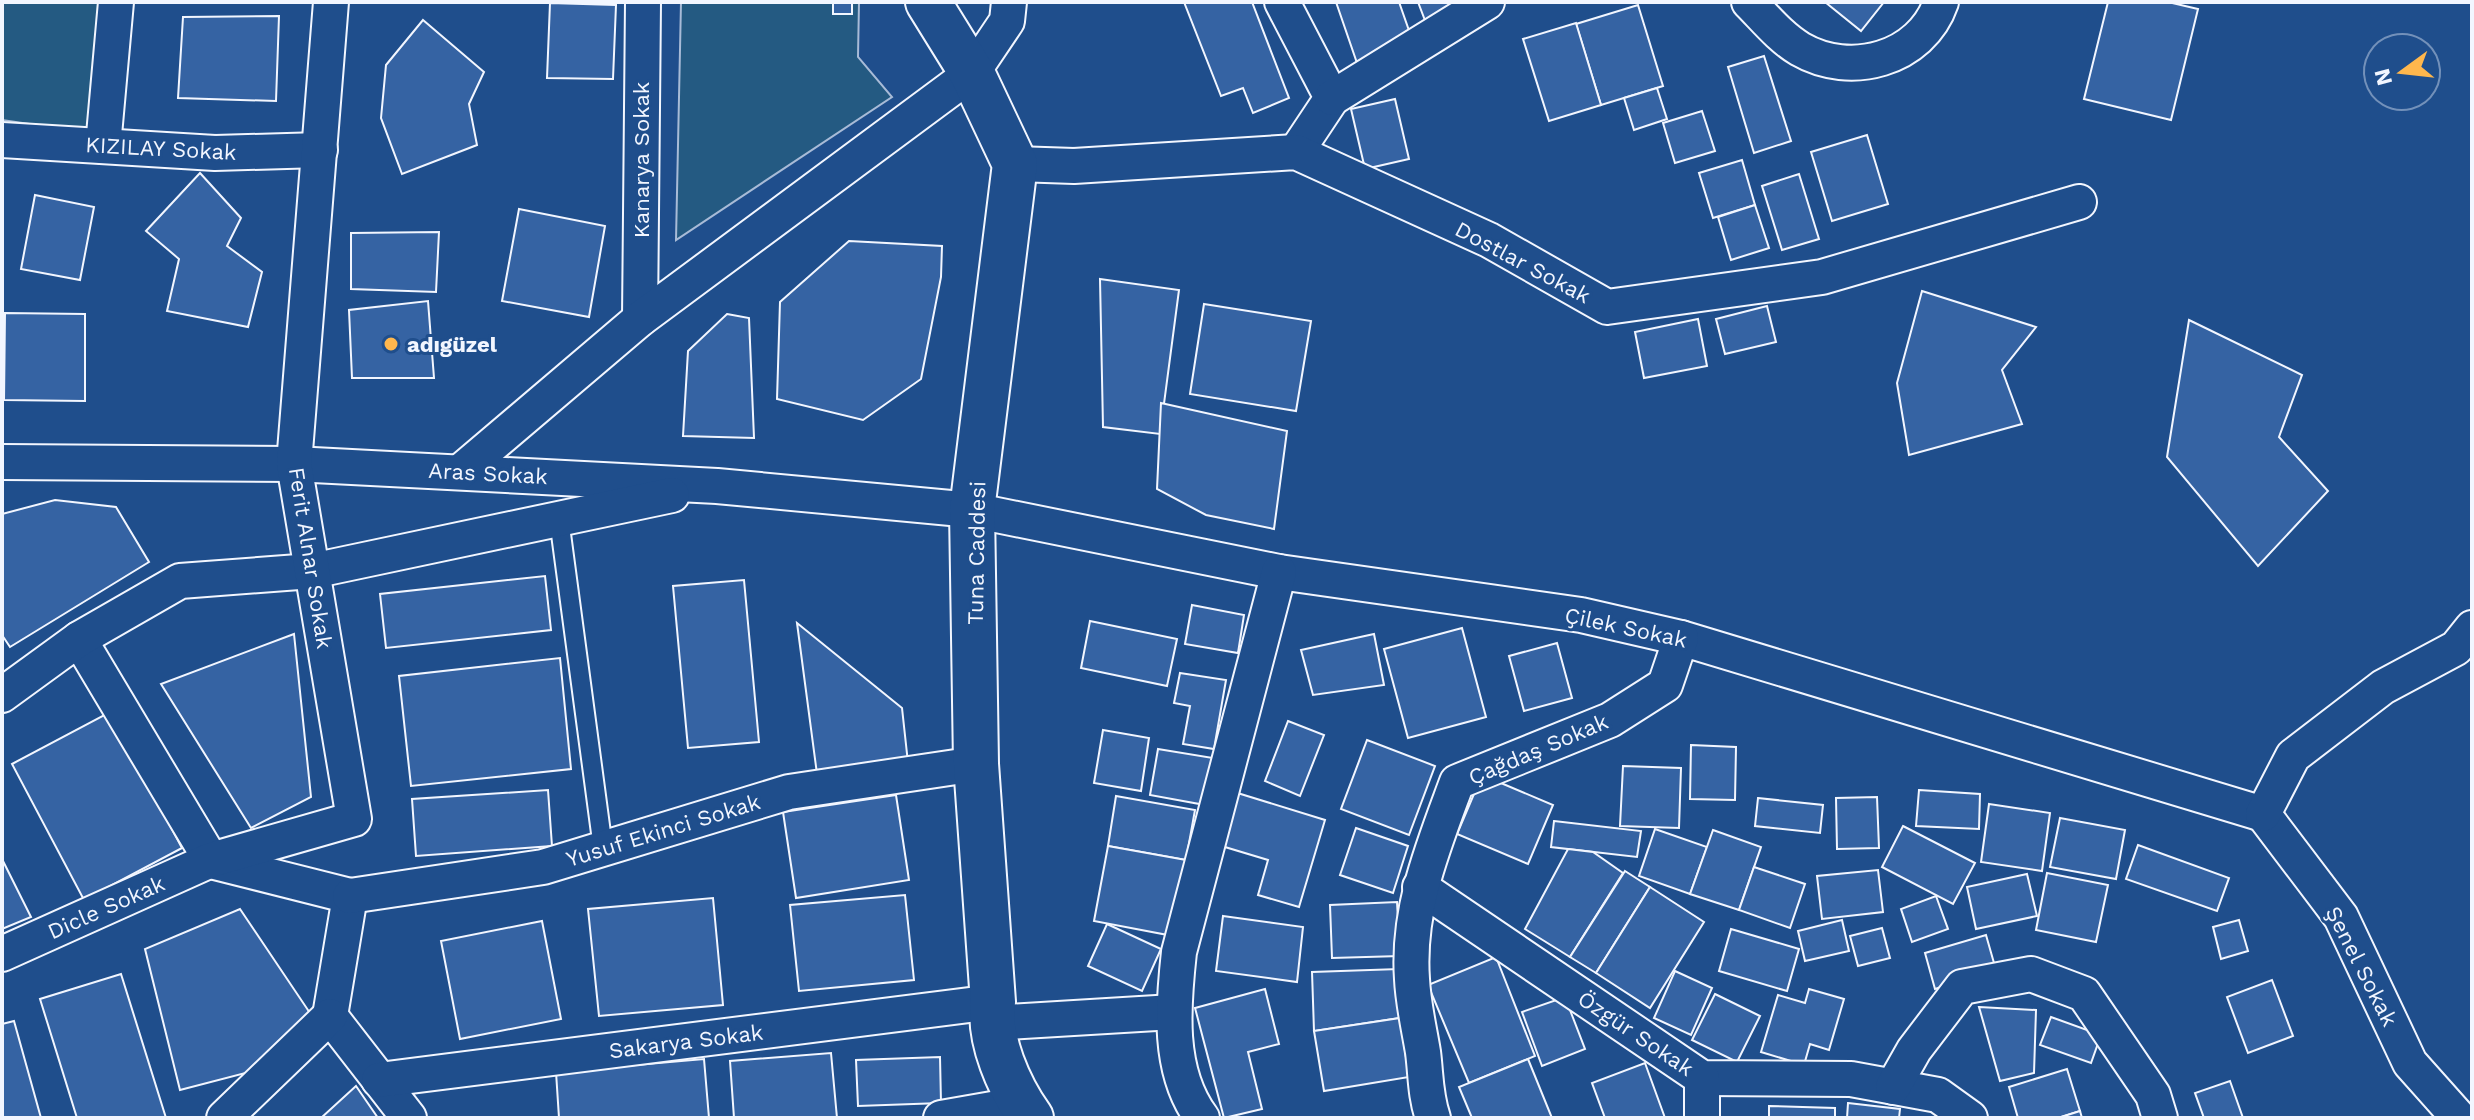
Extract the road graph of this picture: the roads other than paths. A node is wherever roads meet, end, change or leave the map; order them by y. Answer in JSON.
{"nodes":[{"id":1,"x":116,"y":2,"type":"edge"},
{"id":2,"x":331,"y":2,"type":"edge"},
{"id":3,"x":643,"y":2,"type":"edge"},
{"id":4,"x":928,"y":2,"type":"edge"},
{"id":5,"x":1009,"y":2,"type":"edge"},
{"id":6,"x":1282,"y":2,"type":"edge"},
{"id":7,"x":1487,"y":2,"type":"edge"},
{"id":8,"x":1749,"y":2,"type":"edge"},
{"id":9,"x":1941,"y":2,"type":"edge"},
{"id":10,"x":972,"y":73,"type":"junction"},
{"id":11,"x":1332,"y":98,"type":"junction"},
{"id":12,"x":2,"y":140,"type":"edge"},
{"id":13,"x":103,"y":146,"type":"junction"},
{"id":14,"x":320,"y":150,"type":"junction"},
{"id":15,"x":1296,"y":152,"type":"junction"},
{"id":16,"x":1015,"y":164,"type":"junction"},
{"id":17,"x":2079,"y":202,"type":"dead end"},
{"id":18,"x":640,"y":319,"type":"junction"},
{"id":19,"x":2,"y":462,"type":"edge"},
{"id":20,"x":294,"y":464,"type":"junction"},
{"id":21,"x":460,"y":472,"type":"junction"},
{"id":22,"x":717,"y":486,"type":"junction"},
{"id":23,"x":972,"y":510,"type":"junction"},
{"id":24,"x":559,"y":519,"type":"junction"},
{"id":25,"x":312,"y":571,"type":"junction"},
{"id":26,"x":1279,"y":572,"type":"junction"},
{"id":27,"x":2472,"y":628,"type":"edge"},
{"id":28,"x":1681,"y":638,"type":"junction"},
{"id":29,"x":79,"y":639,"type":"junction"},
{"id":30,"x":2,"y":695,"type":"edge"},
{"id":31,"x":976,"y":764,"type":"junction"},
{"id":32,"x":2263,"y":814,"type":"junction"},
{"id":33,"x":603,"y":848,"type":"junction"},
{"id":34,"x":211,"y":860,"type":"junction"},
{"id":35,"x":1420,"y":887,"type":"junction"},
{"id":36,"x":350,"y":896,"type":"junction"},
{"id":37,"x":2,"y":954,"type":"edge"},
{"id":38,"x":1173,"y":1012,"type":"junction"},
{"id":39,"x":992,"y":1013,"type":"junction"},
{"id":40,"x":330,"y":1016,"type":"junction"},
{"id":41,"x":1702,"y":1078,"type":"junction"},
{"id":42,"x":379,"y":1080,"type":"junction"},
{"id":43,"x":1893,"y":1087,"type":"junction"},
{"id":44,"x":1026,"y":1111,"type":"edge"},
{"id":45,"x":224,"y":1118,"type":"edge"},
{"id":46,"x":409,"y":1118,"type":"edge"},
{"id":47,"x":941,"y":1118,"type":"edge"},
{"id":48,"x":1202,"y":1118,"type":"edge"},
{"id":49,"x":1433,"y":1118,"type":"edge"},
{"id":50,"x":1702,"y":1118,"type":"edge"},
{"id":51,"x":1970,"y":1118,"type":"edge"},
{"id":52,"x":2160,"y":1118,"type":"edge"},
{"id":53,"x":2459,"y":1118,"type":"edge"}],
"edges":[{"from":1,"to":13,"type":"street"},
{"from":2,"to":14,"type":"street","name":"Ferit Alnar Sokak"},
{"from":3,"to":18,"type":"street","name":"Kanarya Sokak"},
{"from":4,"to":10,"type":"street"},
{"from":5,"to":10,"type":"street"},
{"from":6,"to":11,"type":"street"},
{"from":7,"to":11,"type":"street"},
{"from":8,"to":9,"type":"street"},
{"from":10,"to":16,"type":"street"},
{"from":10,"to":18,"type":"street"},
{"from":11,"to":15,"type":"street"},
{"from":12,"to":13,"type":"street","name":"KIZILAY Sokak"},
{"from":13,"to":14,"type":"street","name":"KIZILAY Sokak"},
{"from":14,"to":20,"type":"street","name":"Ferit Alnar Sokak"},
{"from":15,"to":16,"type":"street","name":"Dostlar Sokak"},
{"from":15,"to":17,"type":"street","name":"Dostlar Sokak"},
{"from":16,"to":23,"type":"street","name":"Tuna Caddesi"},
{"from":18,"to":21,"type":"street"},
{"from":19,"to":20,"type":"street","name":"Aras Sokak"},
{"from":20,"to":21,"type":"street","name":"Aras Sokak"},
{"from":20,"to":25,"type":"street","name":"Ferit Alnar Sokak"},
{"from":21,"to":22,"type":"street","name":"Aras Sokak"},
{"from":22,"to":23,"type":"street","name":"Aras Sokak"},
{"from":22,"to":24,"type":"street"},
{"from":23,"to":26,"type":"street","name":"Çilek Sokak"},
{"from":23,"to":31,"type":"street","name":"Tuna Caddesi"},
{"from":24,"to":25,"type":"street"},
{"from":24,"to":33,"type":"lane"},
{"from":25,"to":29,"type":"street"},
{"from":25,"to":34,"type":"street","name":"Ferit Alnar Sokak"},
{"from":26,"to":28,"type":"street","name":"Çilek Sokak"},
{"from":26,"to":38,"type":"street"},
{"from":27,"to":32,"type":"street"},
{"from":28,"to":32,"type":"street","name":"Çilek Sokak"},
{"from":28,"to":35,"type":"street","name":"Çağdaş Sokak"},
{"from":29,"to":30,"type":"street"},
{"from":29,"to":34,"type":"street"},
{"from":31,"to":33,"type":"street","name":"Yusuf Ekinci Sokak"},
{"from":31,"to":39,"type":"street","name":"Tuna Caddesi"},
{"from":32,"to":53,"type":"street","name":"Şenel Sokak"},
{"from":33,"to":36,"type":"street","name":"Yusuf Ekinci Sokak"},
{"from":34,"to":36,"type":"street"},
{"from":34,"to":37,"type":"street","name":"Dicle Sokak"},
{"from":35,"to":41,"type":"street","name":"Özgür Sokak"},
{"from":35,"to":49,"type":"street","name":"Çağdaş Sokak"},
{"from":36,"to":40,"type":"street"},
{"from":38,"to":39,"type":"street","name":"Sakarya Sokak"},
{"from":38,"to":48,"type":"street"},
{"from":39,"to":42,"type":"street","name":"Sakarya Sokak"},
{"from":39,"to":44,"type":"street","name":"Tuna Caddesi"},
{"from":40,"to":42,"type":"street"},
{"from":40,"to":45,"type":"street"},
{"from":41,"to":43,"type":"street","name":"Özgür Sokak"},
{"from":41,"to":50,"type":"street"},
{"from":42,"to":46,"type":"street"},
{"from":43,"to":51,"type":"street","name":"Özgür Sokak"},
{"from":43,"to":52,"type":"street"},
{"from":44,"to":47,"type":"street"}]}
